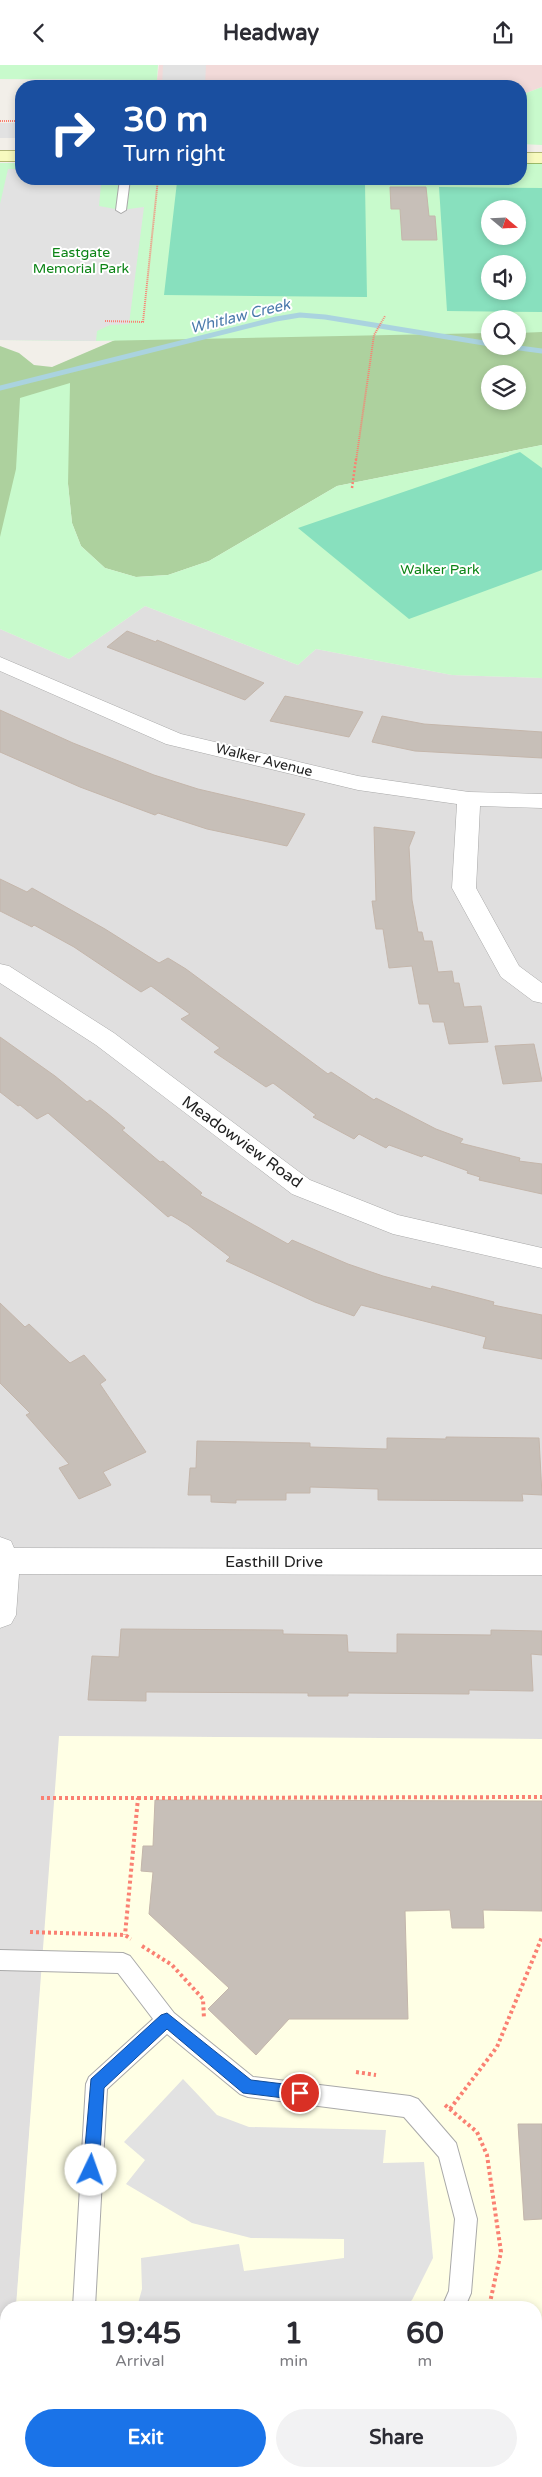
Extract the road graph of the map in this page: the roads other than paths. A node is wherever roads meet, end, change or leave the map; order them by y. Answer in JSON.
{"nodes":[{"id":1,"x":0,"y":156,"type":"edge"},
{"id":2,"x":15,"y":157,"type":"edge"},
{"id":3,"x":527,"y":158,"type":"edge"},
{"id":4,"x":542,"y":158,"type":"edge"},
{"id":5,"x":124,"y":185,"type":"edge"},
{"id":6,"x":122,"y":210,"type":"dead end"},
{"id":7,"x":0,"y":663,"type":"edge"},
{"id":8,"x":469,"y":799,"type":"junction"},
{"id":9,"x":542,"y":801,"type":"edge"},
{"id":10,"x":0,"y":972,"type":"edge"},
{"id":11,"x":542,"y":995,"type":"edge"},
{"id":12,"x":542,"y":1258,"type":"edge"},
{"id":13,"x":3,"y":1555,"type":"edge"},
{"id":14,"x":542,"y":1562,"type":"edge"},
{"id":15,"x":0,"y":1615,"type":"edge"},
{"id":16,"x":0,"y":1960,"type":"edge"},
{"id":17,"x":167,"y":2020,"type":"junction"},
{"id":18,"x":84,"y":2301,"type":"edge"},
{"id":19,"x":456,"y":2301,"type":"edge"}],
"edges":[{"from":1,"to":2,"type":"main road"},
{"from":3,"to":4,"type":"main road"},
{"from":5,"to":6,"type":"lane"},
{"from":7,"to":8,"type":"street","name":"Walker Avenue"},
{"from":8,"to":9,"type":"street","name":"Walker Avenue"},
{"from":8,"to":11,"type":"street"},
{"from":10,"to":12,"type":"street","name":"Meadowview Road"},
{"from":13,"to":14,"type":"street","name":"Easthill Drive"},
{"from":13,"to":15,"type":"street"},
{"from":16,"to":17,"type":"lane"},
{"from":17,"to":18,"type":"lane"},
{"from":17,"to":19,"type":"lane"}]}
